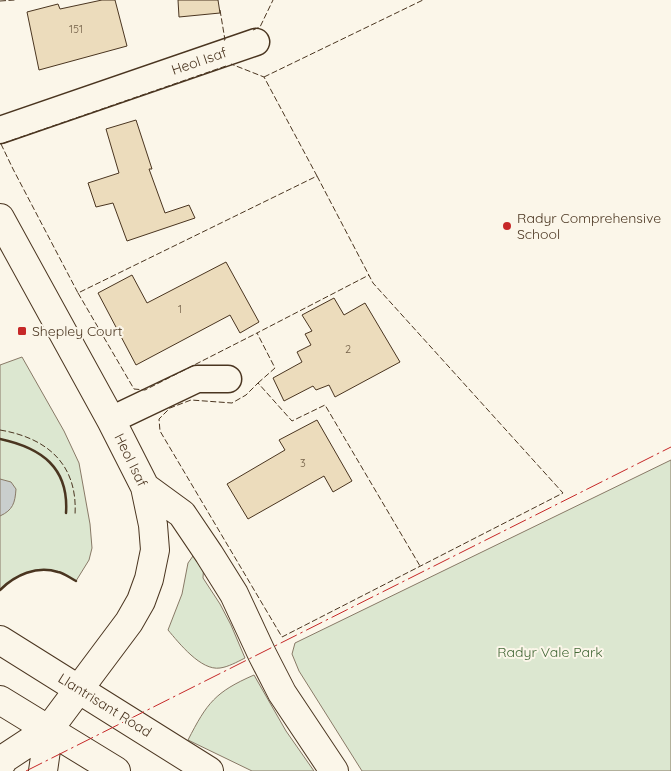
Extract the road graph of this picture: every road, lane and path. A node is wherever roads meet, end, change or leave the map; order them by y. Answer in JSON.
{"nodes":[{"id":1,"x":256,"y":42,"type":"dead end"},
{"id":2,"x":0,"y":130,"type":"edge"},
{"id":3,"x":0,"y":218,"type":"edge"},
{"id":4,"x":228,"y":380,"type":"dead end"},
{"id":5,"x":111,"y":420,"type":"junction"},
{"id":6,"x":145,"y":486,"type":"junction"},
{"id":7,"x":0,"y":640,"type":"edge"},
{"id":8,"x":80,"y":690,"type":"junction"},
{"id":9,"x":0,"y":700,"type":"edge"},
{"id":10,"x":49,"y":729,"type":"junction"},
{"id":11,"x":0,"y":765,"type":"edge"},
{"id":12,"x":43,"y":771,"type":"edge"},
{"id":13,"x":116,"y":771,"type":"edge"},
{"id":14,"x":210,"y":771,"type":"edge"},
{"id":15,"x":334,"y":771,"type":"edge"}],
"edges":[{"from":1,"to":2,"type":"street","name":"Heol Isaf"},
{"from":3,"to":5,"type":"main road","name":"Heol Isaf"},
{"from":4,"to":5,"type":"street"},
{"from":5,"to":6,"type":"main road","name":"Heol Isaf"},
{"from":6,"to":8,"type":"main road","name":"Heol Isaf"},
{"from":6,"to":15,"type":"main road"},
{"from":7,"to":8,"type":"main road","name":"Llantrisant Road"},
{"from":8,"to":10,"type":"main road","name":"Heol Isaf"},
{"from":8,"to":14,"type":"main road","name":"Llantrisant Road"},
{"from":9,"to":10,"type":"main road"},
{"from":10,"to":11,"type":"main road"},
{"from":10,"to":12,"type":"main road"},
{"from":10,"to":13,"type":"main road"}]}
